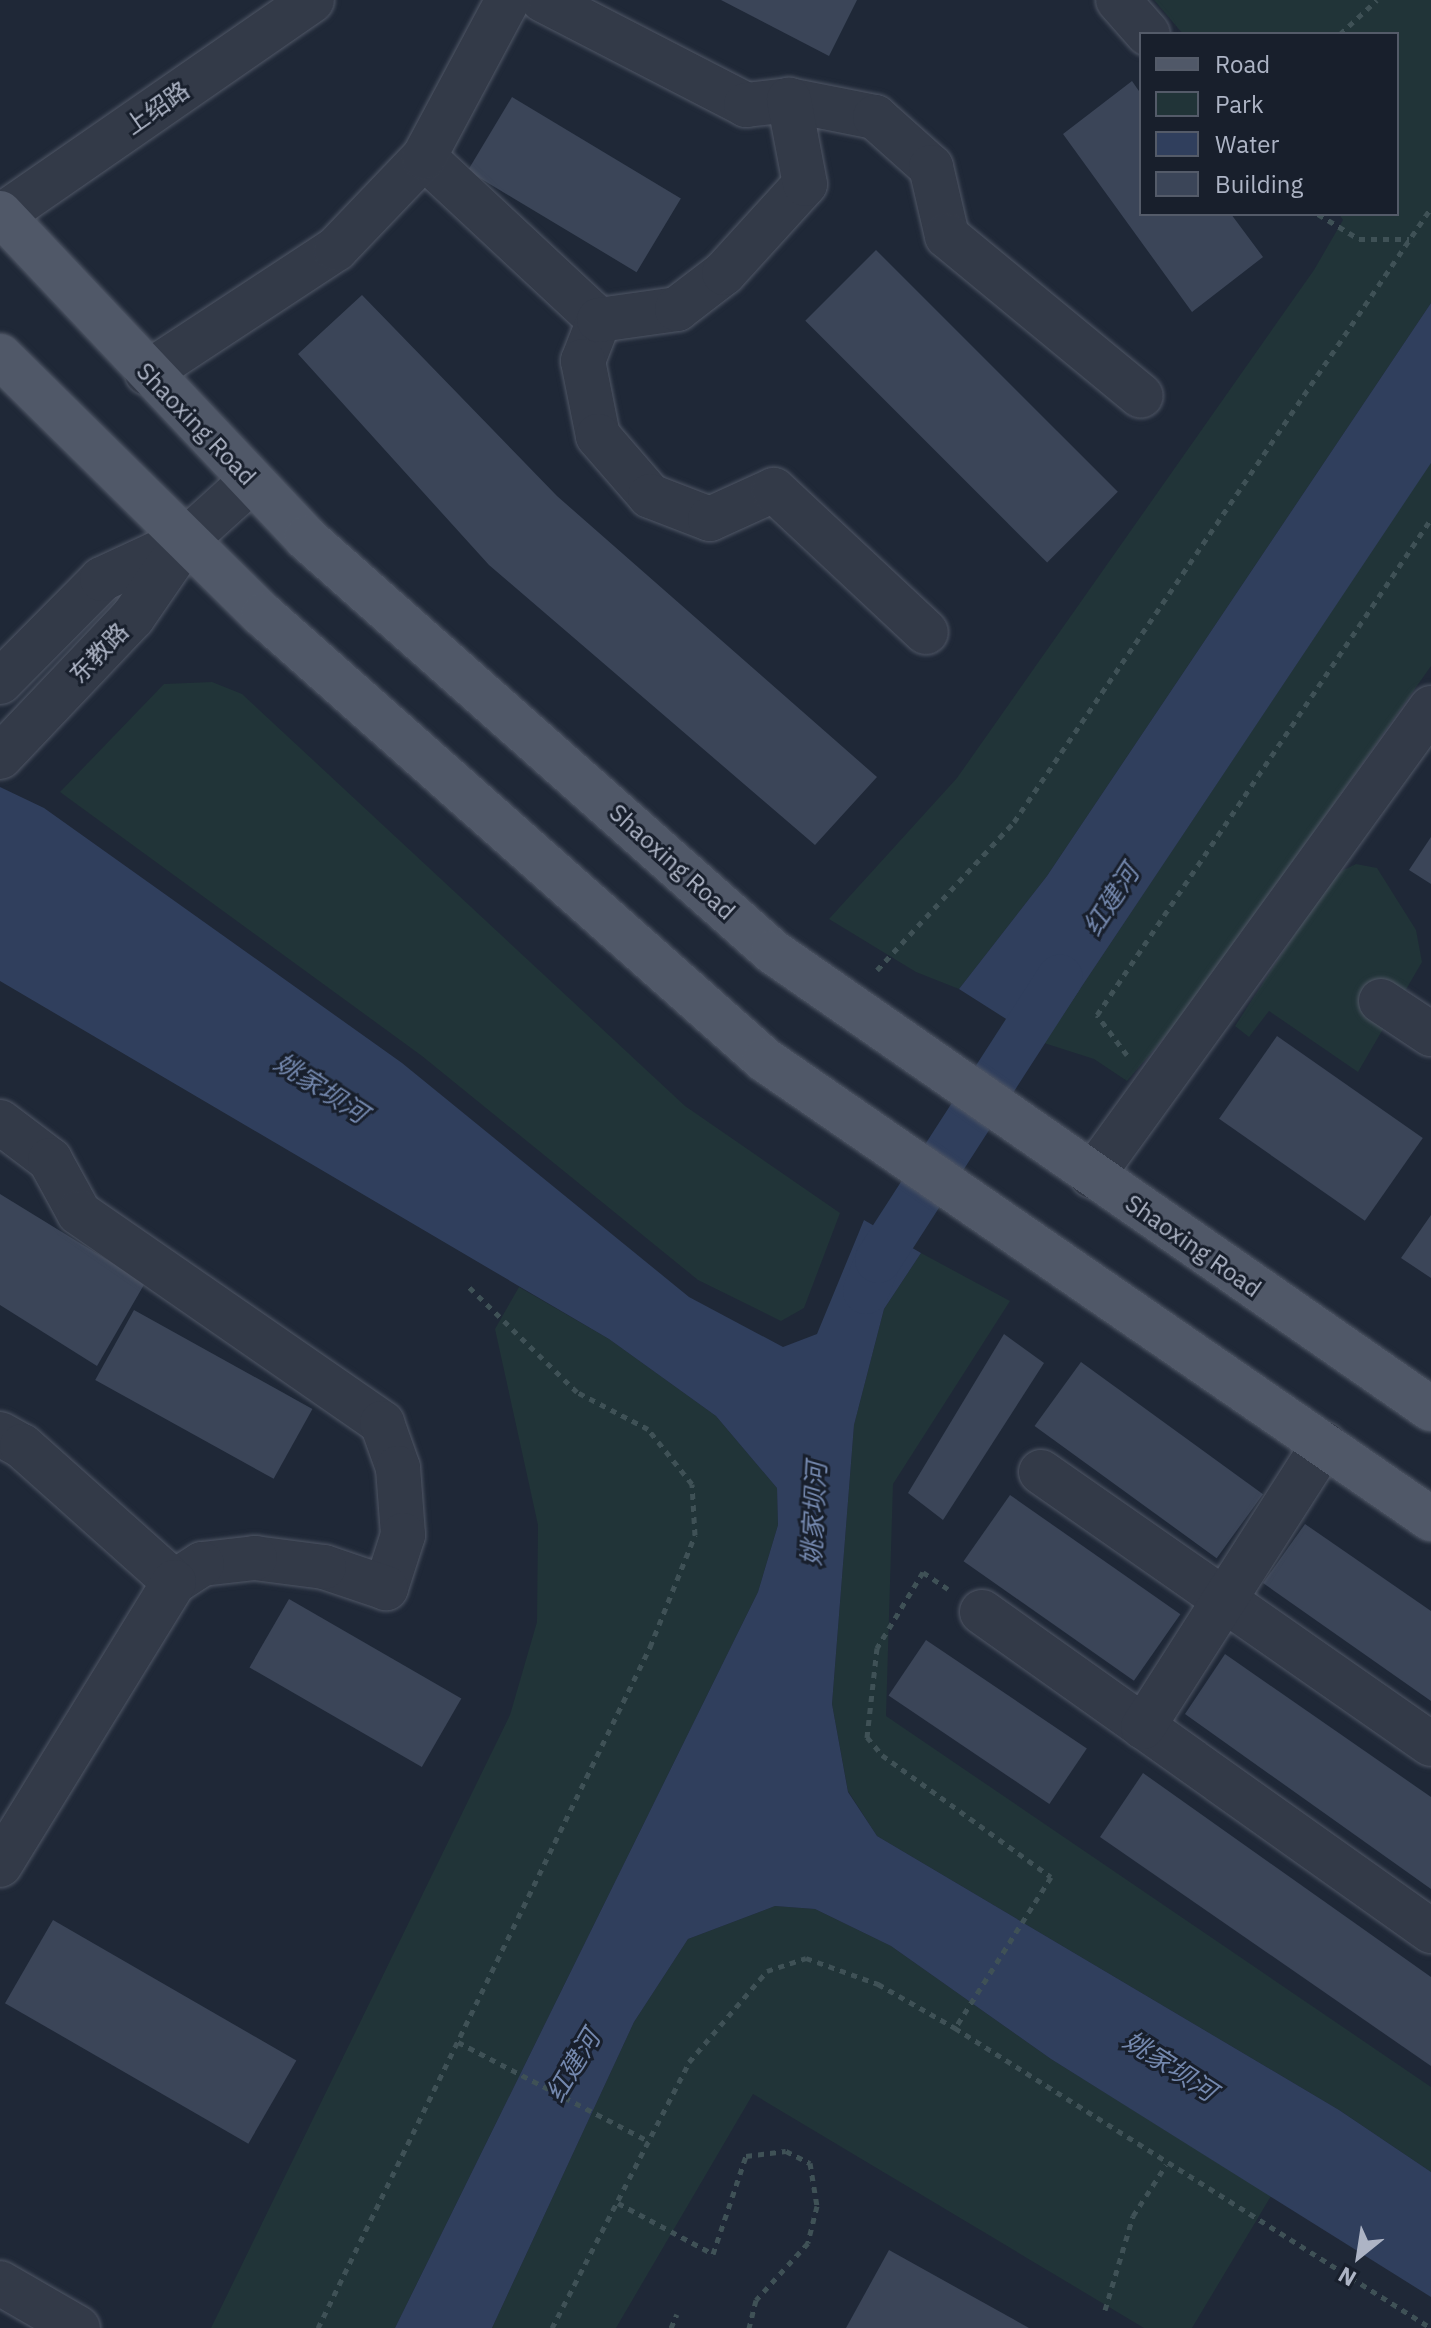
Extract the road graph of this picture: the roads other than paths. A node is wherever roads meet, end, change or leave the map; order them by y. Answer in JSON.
{"nodes":[{"id":1,"x":312,"y":0,"type":"edge"},
{"id":2,"x":508,"y":0,"type":"edge"},
{"id":3,"x":543,"y":0,"type":"edge"},
{"id":4,"x":1118,"y":0,"type":"edge"},
{"id":5,"x":1146,"y":32,"type":"edge"},
{"id":6,"x":789,"y":100,"type":"junction"},
{"id":7,"x":424,"y":157,"type":"junction"},
{"id":8,"x":1,"y":214,"type":"edge"},
{"id":9,"x":599,"y":320,"type":"junction"},
{"id":10,"x":0,"y":356,"type":"edge"},
{"id":11,"x":147,"y":373,"type":"junction"},
{"id":12,"x":1141,"y":396,"type":"dead end"},
{"id":13,"x":251,"y":481,"type":"junction"},
{"id":14,"x":186,"y":540,"type":"junction"},
{"id":15,"x":926,"y":632,"type":"dead end"},
{"id":16,"x":0,"y":682,"type":"edge"},
{"id":17,"x":1431,"y":708,"type":"edge"},
{"id":18,"x":0,"y":757,"type":"edge"},
{"id":19,"x":1381,"y":1001,"type":"dead end"},
{"id":20,"x":1431,"y":1034,"type":"edge"},
{"id":21,"x":0,"y":1122,"type":"edge"},
{"id":22,"x":1092,"y":1176,"type":"junction"},
{"id":23,"x":1431,"y":1409,"type":"edge"},
{"id":24,"x":0,"y":1434,"type":"edge"},
{"id":25,"x":1324,"y":1444,"type":"junction"},
{"id":26,"x":1041,"y":1472,"type":"dead end"},
{"id":27,"x":1431,"y":1519,"type":"edge"},
{"id":28,"x":174,"y":1582,"type":"junction"},
{"id":29,"x":1226,"y":1601,"type":"junction"},
{"id":30,"x":982,"y":1612,"type":"road end"},
{"id":31,"x":1143,"y":1727,"type":"junction"},
{"id":32,"x":1431,"y":1744,"type":"edge"},
{"id":33,"x":0,"y":1865,"type":"edge"},
{"id":34,"x":1431,"y":1931,"type":"edge"},
{"id":35,"x":0,"y":2283,"type":"edge"},
{"id":36,"x":78,"y":2328,"type":"edge"}],
"edges":[{"from":1,"to":8,"type":"street","name":"上绍路"},
{"from":2,"to":7,"type":"street"},
{"from":3,"to":6,"type":"street"},
{"from":4,"to":5,"type":"street"},
{"from":6,"to":9,"type":"street"},
{"from":6,"to":12,"type":"street"},
{"from":7,"to":9,"type":"street"},
{"from":7,"to":11,"type":"street"},
{"from":8,"to":11,"type":"main road","name":"Shaoxing Road"},
{"from":9,"to":15,"type":"street"},
{"from":10,"to":14,"type":"main road"},
{"from":11,"to":13,"type":"main road","name":"Shaoxing Road"},
{"from":13,"to":14,"type":"street","name":"东教路"},
{"from":13,"to":22,"type":"main road","name":"Shaoxing Road"},
{"from":14,"to":16,"type":"street","name":"东教路"},
{"from":14,"to":18,"type":"street","name":"东教路"},
{"from":14,"to":25,"type":"main road"},
{"from":17,"to":22,"type":"street"},
{"from":19,"to":20,"type":"street"},
{"from":21,"to":28,"type":"street"},
{"from":22,"to":23,"type":"main road","name":"Shaoxing Road"},
{"from":24,"to":28,"type":"street"},
{"from":25,"to":27,"type":"main road"},
{"from":25,"to":29,"type":"street"},
{"from":26,"to":29,"type":"street"},
{"from":28,"to":33,"type":"street"},
{"from":29,"to":31,"type":"street"},
{"from":29,"to":32,"type":"street"},
{"from":30,"to":31,"type":"street"},
{"from":31,"to":34,"type":"street"},
{"from":35,"to":36,"type":"street"}]}
